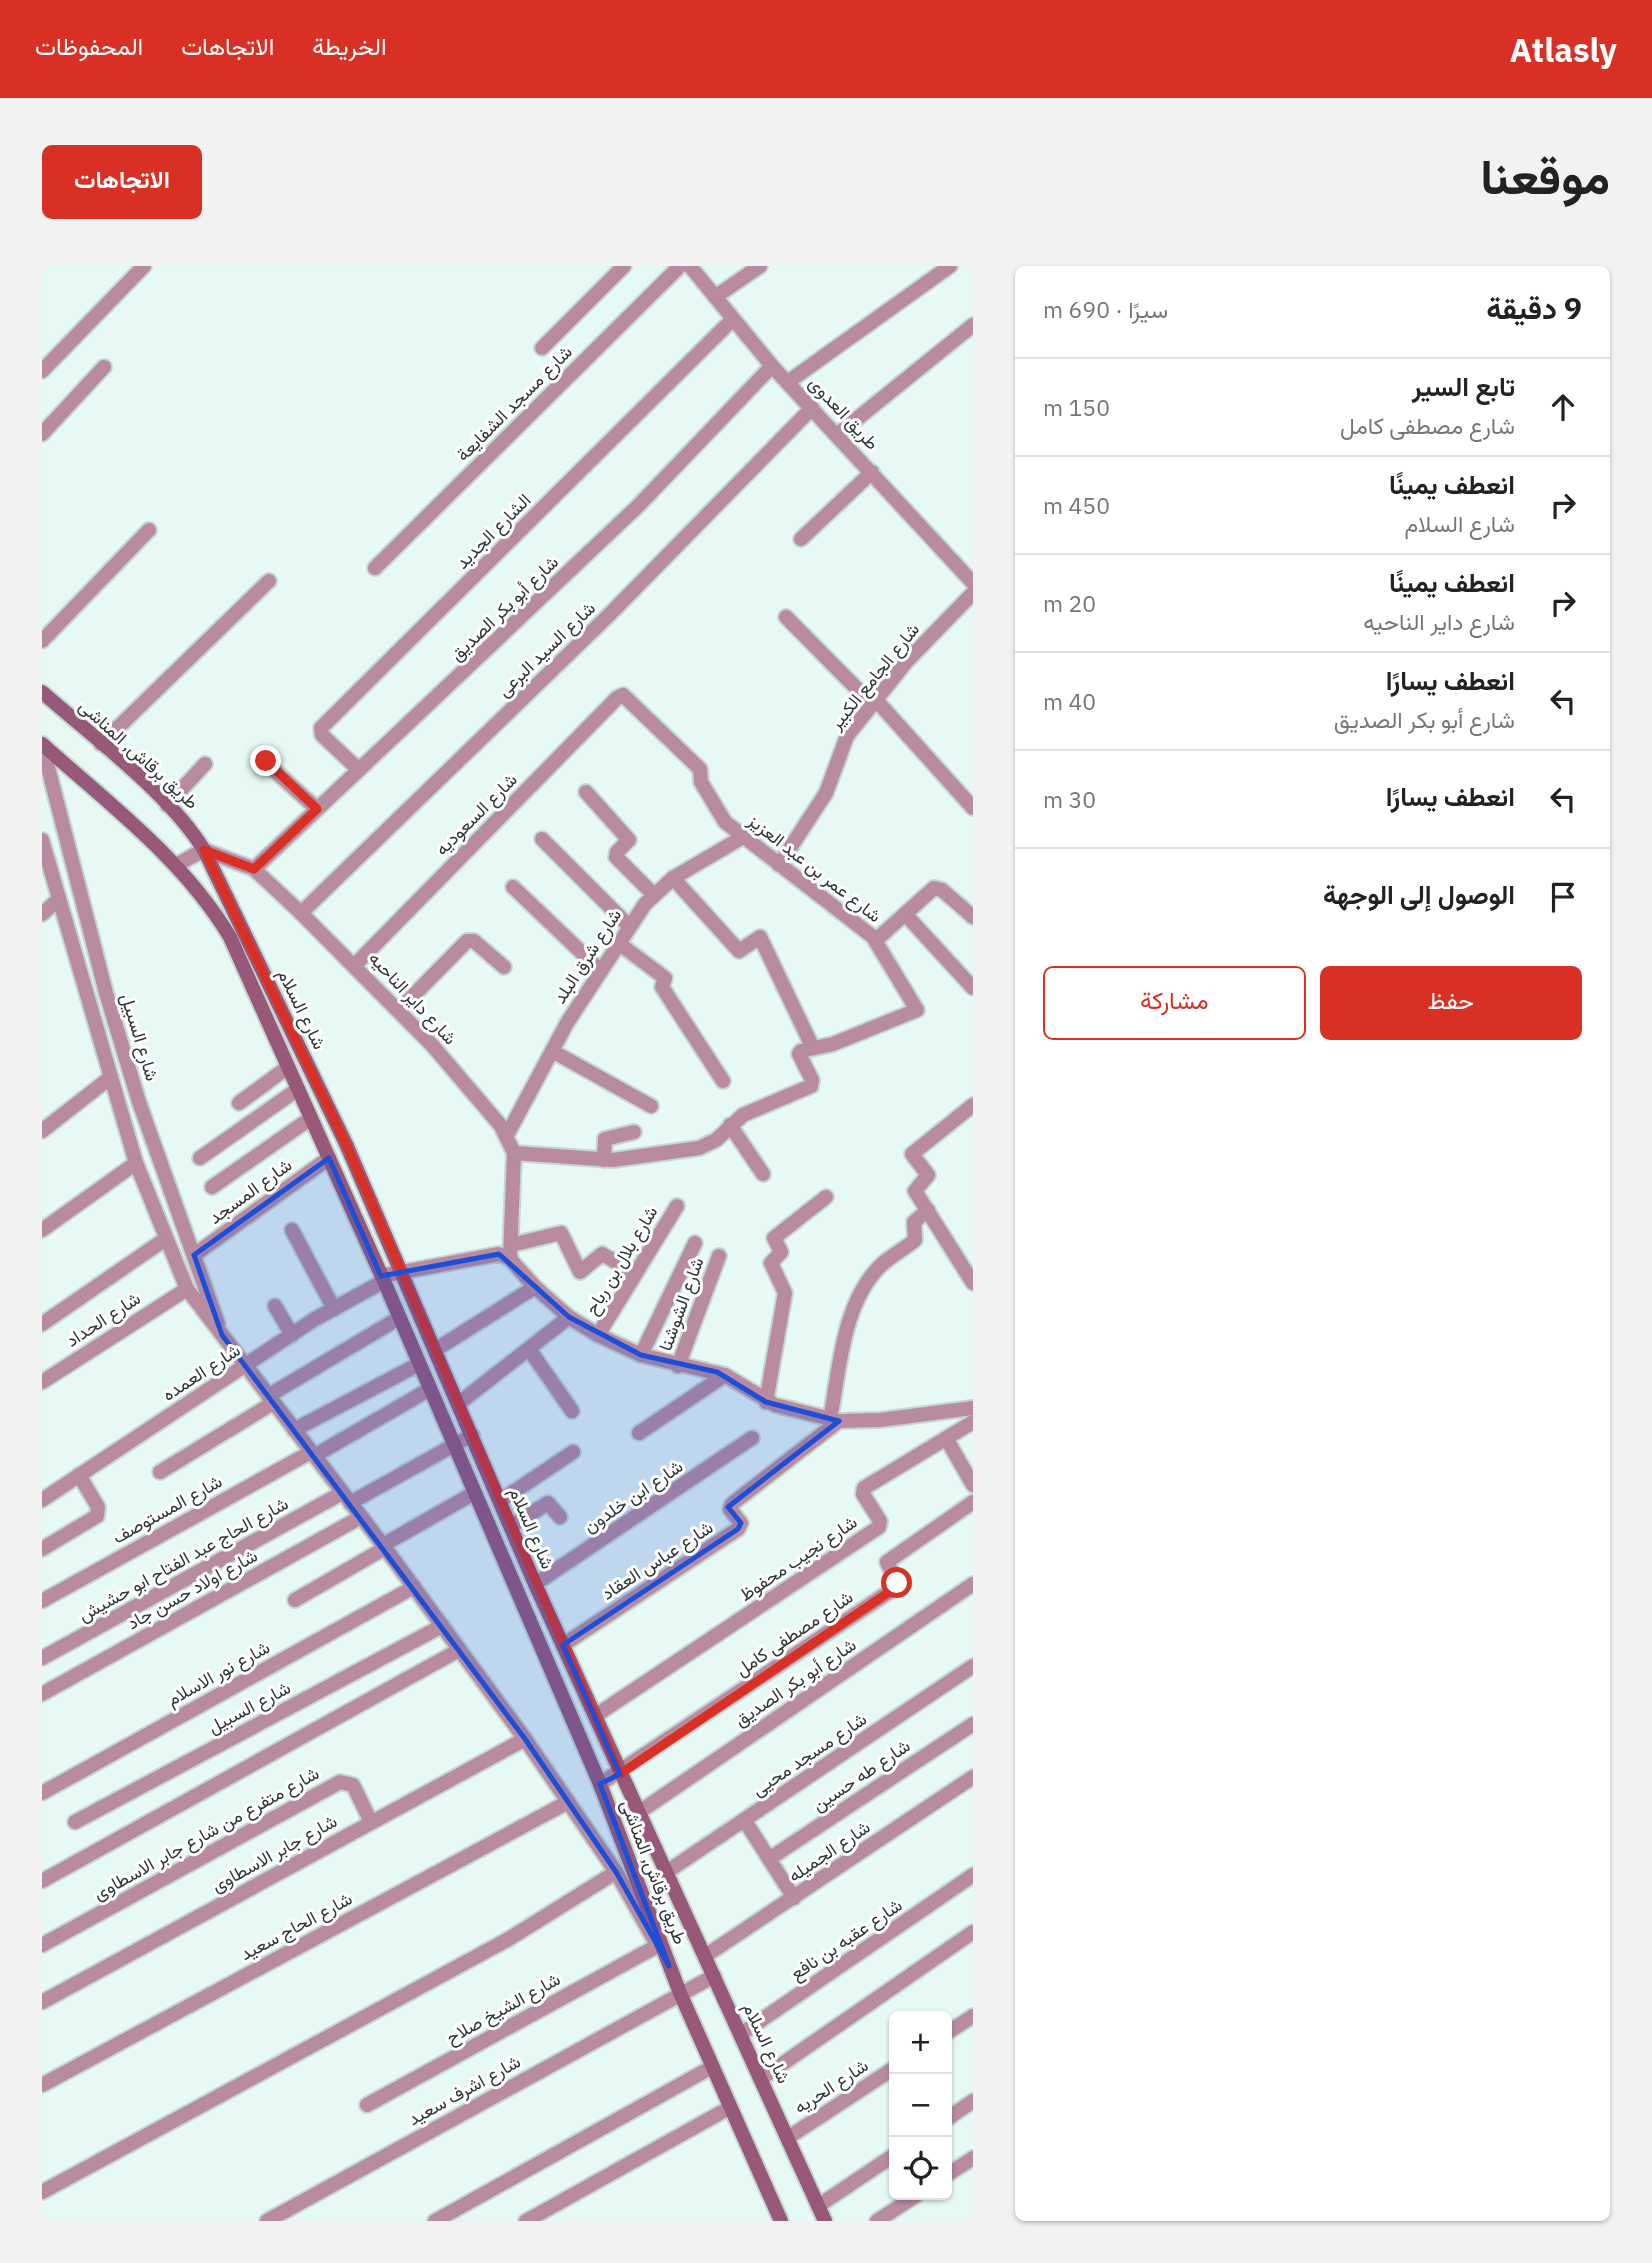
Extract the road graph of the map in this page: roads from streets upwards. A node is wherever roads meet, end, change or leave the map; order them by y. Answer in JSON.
{"nodes":[{"id":1,"x":144,"y":266,"type":"edge"},
{"id":2,"x":624,"y":266,"type":"edge"},
{"id":3,"x":680,"y":266,"type":"edge"},
{"id":4,"x":691,"y":266,"type":"edge"},
{"id":5,"x":760,"y":266,"type":"edge"},
{"id":6,"x":950,"y":266,"type":"edge"},
{"id":7,"x":715,"y":297,"type":"junction"},
{"id":8,"x":733,"y":319,"type":"junction"},
{"id":9,"x":973,"y":325,"type":"edge"},
{"id":10,"x":542,"y":348,"type":"dead end"},
{"id":11,"x":772,"y":366,"type":"junction"},
{"id":12,"x":104,"y":367,"type":"dead end"},
{"id":13,"x":42,"y":371,"type":"edge"},
{"id":14,"x":788,"y":382,"type":"junction"},
{"id":15,"x":812,"y":408,"type":"junction"},
{"id":16,"x":42,"y":434,"type":"edge"},
{"id":17,"x":837,"y":435,"type":"junction"},
{"id":18,"x":872,"y":472,"type":"junction"},
{"id":19,"x":149,"y":530,"type":"dead end"},
{"id":20,"x":801,"y":539,"type":"dead end"},
{"id":21,"x":375,"y":568,"type":"dead end"},
{"id":22,"x":269,"y":581,"type":"dead end"},
{"id":23,"x":973,"y":583,"type":"edge"},
{"id":24,"x":973,"y":593,"type":"edge"},
{"id":25,"x":786,"y":617,"type":"dead end"},
{"id":26,"x":42,"y":641,"type":"edge"},
{"id":27,"x":42,"y":692,"type":"edge"},
{"id":28,"x":627,"y":697,"type":"joint"},
{"id":29,"x":874,"y":702,"type":"junction"},
{"id":30,"x":42,"y":744,"type":"edge"},
{"id":31,"x":101,"y":744,"type":"junction"},
{"id":32,"x":264,"y":761,"type":"dead end"},
{"id":33,"x":205,"y":764,"type":"dead end"},
{"id":34,"x":359,"y":770,"type":"junction"},
{"id":35,"x":586,"y":792,"type":"dead end"},
{"id":36,"x":167,"y":805,"type":"junction"},
{"id":37,"x":973,"y":808,"type":"edge"},
{"id":38,"x":317,"y":809,"type":"junction"},
{"id":39,"x":743,"y":837,"type":"junction"},
{"id":40,"x":542,"y":839,"type":"dead end"},
{"id":41,"x":42,"y":840,"type":"edge"},
{"id":42,"x":204,"y":850,"type":"junction"},
{"id":43,"x":176,"y":865,"type":"junction"},
{"id":44,"x":779,"y":865,"type":"junction"},
{"id":45,"x":254,"y":869,"type":"junction"},
{"id":46,"x":673,"y":878,"type":"junction"},
{"id":47,"x":513,"y":887,"type":"dead end"},
{"id":48,"x":654,"y":895,"type":"junction"},
{"id":49,"x":59,"y":899,"type":"junction"},
{"id":50,"x":301,"y":913,"type":"junction"},
{"id":51,"x":42,"y":914,"type":"edge"},
{"id":52,"x":905,"y":914,"type":"junction"},
{"id":53,"x":973,"y":917,"type":"edge"},
{"id":54,"x":629,"y":926,"type":"junction"},
{"id":55,"x":876,"y":940,"type":"junction"},
{"id":56,"x":617,"y":942,"type":"junction"},
{"id":57,"x":355,"y":964,"type":"junction"},
{"id":58,"x":504,"y":967,"type":"dead end"},
{"id":59,"x":600,"y":970,"type":"junction"},
{"id":60,"x":973,"y":988,"type":"edge"},
{"id":61,"x":399,"y":1010,"type":"junction"},
{"id":62,"x":813,"y":1048,"type":"junction"},
{"id":63,"x":552,"y":1051,"type":"junction"},
{"id":64,"x":288,"y":1067,"type":"junction"},
{"id":65,"x":111,"y":1077,"type":"junction"},
{"id":66,"x":723,"y":1081,"type":"dead end"},
{"id":67,"x":298,"y":1089,"type":"junction"},
{"id":68,"x":239,"y":1103,"type":"dead end"},
{"id":69,"x":652,"y":1106,"type":"dead end"},
{"id":70,"x":972,"y":1110,"type":"edge"},
{"id":71,"x":311,"y":1118,"type":"junction"},
{"id":72,"x":730,"y":1125,"type":"junction"},
{"id":73,"x":42,"y":1131,"type":"edge"},
{"id":74,"x":634,"y":1132,"type":"dead end"},
{"id":75,"x":507,"y":1135,"type":"junction"},
{"id":76,"x":514,"y":1153,"type":"junction"},
{"id":77,"x":200,"y":1158,"type":"dead end"},
{"id":78,"x":329,"y":1158,"type":"junction"},
{"id":79,"x":604,"y":1160,"type":"junction"},
{"id":80,"x":136,"y":1163,"type":"junction"},
{"id":81,"x":763,"y":1174,"type":"dead end"},
{"id":82,"x":212,"y":1187,"type":"dead end"},
{"id":83,"x":826,"y":1197,"type":"dead end"},
{"id":84,"x":677,"y":1206,"type":"dead end"},
{"id":85,"x":928,"y":1210,"type":"junction"},
{"id":86,"x":42,"y":1230,"type":"edge"},
{"id":87,"x":292,"y":1230,"type":"dead end"},
{"id":88,"x":164,"y":1240,"type":"junction"},
{"id":89,"x":695,"y":1243,"type":"dead end"},
{"id":90,"x":510,"y":1252,"type":"junction"},
{"id":91,"x":194,"y":1255,"type":"junction"},
{"id":92,"x":719,"y":1256,"type":"dead end"},
{"id":93,"x":402,"y":1271,"type":"junction"},
{"id":94,"x":635,"y":1273,"type":"junction"},
{"id":95,"x":382,"y":1278,"type":"junction"},
{"id":96,"x":973,"y":1283,"type":"edge"},
{"id":97,"x":535,"y":1287,"type":"junction"},
{"id":98,"x":187,"y":1289,"type":"junction"},
{"id":99,"x":275,"y":1306,"type":"dead end"},
{"id":100,"x":334,"y":1309,"type":"junction"},
{"id":101,"x":569,"y":1317,"type":"junction"},
{"id":102,"x":399,"y":1318,"type":"junction"},
{"id":103,"x":42,"y":1324,"type":"edge"},
{"id":104,"x":222,"y":1335,"type":"junction"},
{"id":105,"x":292,"y":1335,"type":"junction"},
{"id":106,"x":598,"y":1335,"type":"junction"},
{"id":107,"x":529,"y":1349,"type":"junction"},
{"id":108,"x":435,"y":1350,"type":"junction"},
{"id":109,"x":641,"y":1355,"type":"junction"},
{"id":110,"x":419,"y":1364,"type":"junction"},
{"id":111,"x":246,"y":1366,"type":"junction"},
{"id":112,"x":678,"y":1366,"type":"junction"},
{"id":113,"x":725,"y":1375,"type":"junction"},
{"id":114,"x":42,"y":1382,"type":"edge"},
{"id":115,"x":430,"y":1389,"type":"junction"},
{"id":116,"x":271,"y":1399,"type":"junction"},
{"id":117,"x":766,"y":1402,"type":"junction"},
{"id":118,"x":458,"y":1404,"type":"junction"},
{"id":119,"x":973,"y":1408,"type":"edge"},
{"id":120,"x":572,"y":1411,"type":"dead end"},
{"id":121,"x":834,"y":1420,"type":"junction"},
{"id":122,"x":973,"y":1422,"type":"edge"},
{"id":123,"x":295,"y":1430,"type":"junction"},
{"id":124,"x":639,"y":1433,"type":"dead end"},
{"id":125,"x":472,"y":1435,"type":"junction"},
{"id":126,"x":752,"y":1438,"type":"dead end"},
{"id":127,"x":946,"y":1438,"type":"junction"},
{"id":128,"x":454,"y":1445,"type":"junction"},
{"id":129,"x":573,"y":1451,"type":"dead end"},
{"id":130,"x":313,"y":1454,"type":"junction"},
{"id":131,"x":160,"y":1472,"type":"dead end"},
{"id":132,"x":79,"y":1475,"type":"junction"},
{"id":133,"x":973,"y":1485,"type":"edge"},
{"id":134,"x":474,"y":1493,"type":"junction"},
{"id":135,"x":346,"y":1498,"type":"junction"},
{"id":136,"x":42,"y":1500,"type":"edge"},
{"id":137,"x":500,"y":1501,"type":"junction"},
{"id":138,"x":973,"y":1502,"type":"edge"},
{"id":139,"x":361,"y":1517,"type":"junction"},
{"id":140,"x":560,"y":1517,"type":"dead end"},
{"id":141,"x":511,"y":1526,"type":"junction"},
{"id":142,"x":384,"y":1547,"type":"junction"},
{"id":143,"x":42,"y":1549,"type":"edge"},
{"id":144,"x":535,"y":1584,"type":"junction"},
{"id":145,"x":973,"y":1584,"type":"edge"},
{"id":146,"x":414,"y":1587,"type":"junction"},
{"id":147,"x":295,"y":1600,"type":"dead end"},
{"id":148,"x":42,"y":1601,"type":"edge"},
{"id":149,"x":442,"y":1626,"type":"junction"},
{"id":150,"x":563,"y":1645,"type":"junction"},
{"id":151,"x":459,"y":1650,"type":"junction"},
{"id":152,"x":42,"y":1658,"type":"edge"},
{"id":153,"x":973,"y":1666,"type":"edge"},
{"id":154,"x":42,"y":1694,"type":"edge"},
{"id":155,"x":595,"y":1716,"type":"junction"},
{"id":156,"x":973,"y":1724,"type":"edge"},
{"id":157,"x":525,"y":1739,"type":"junction"},
{"id":158,"x":620,"y":1774,"type":"junction"},
{"id":159,"x":973,"y":1777,"type":"edge"},
{"id":160,"x":600,"y":1784,"type":"junction"},
{"id":161,"x":42,"y":1793,"type":"edge"},
{"id":162,"x":568,"y":1801,"type":"junction"},
{"id":163,"x":638,"y":1813,"type":"junction"},
{"id":164,"x":745,"y":1821,"type":"junction"},
{"id":165,"x":75,"y":1822,"type":"dead end"},
{"id":166,"x":371,"y":1822,"type":"junction"},
{"id":167,"x":769,"y":1859,"type":"junction"},
{"id":168,"x":616,"y":1872,"type":"junction"},
{"id":169,"x":666,"y":1873,"type":"junction"},
{"id":170,"x":973,"y":1875,"type":"edge"},
{"id":171,"x":42,"y":1881,"type":"edge"},
{"id":172,"x":794,"y":1898,"type":"junction"},
{"id":173,"x":973,"y":1932,"type":"edge"},
{"id":174,"x":42,"y":1945,"type":"edge"},
{"id":175,"x":657,"y":1946,"type":"junction"},
{"id":176,"x":705,"y":1956,"type":"junction"},
{"id":177,"x":669,"y":1966,"type":"junction"},
{"id":178,"x":714,"y":1976,"type":"junction"},
{"id":179,"x":680,"y":1993,"type":"junction"},
{"id":180,"x":42,"y":2002,"type":"edge"},
{"id":181,"x":973,"y":2016,"type":"edge"},
{"id":182,"x":952,"y":2030,"type":"edge"},
{"id":183,"x":741,"y":2034,"type":"junction"},
{"id":184,"x":712,"y":2067,"type":"junction"},
{"id":185,"x":889,"y":2071,"type":"edge"},
{"id":186,"x":762,"y":2078,"type":"junction"},
{"id":187,"x":42,"y":2085,"type":"edge"},
{"id":188,"x":973,"y":2101,"type":"edge"},
{"id":189,"x":367,"y":2105,"type":"dead end"},
{"id":190,"x":729,"y":2108,"type":"junction"},
{"id":191,"x":952,"y":2116,"type":"edge"},
{"id":192,"x":789,"y":2137,"type":"junction"},
{"id":193,"x":889,"y":2158,"type":"edge"},
{"id":194,"x":973,"y":2158,"type":"edge"},
{"id":195,"x":952,"y":2172,"type":"edge"},
{"id":196,"x":42,"y":2192,"type":"edge"},
{"id":197,"x":909,"y":2200,"type":"edge"},
{"id":198,"x":818,"y":2206,"type":"junction"},
{"id":199,"x":267,"y":2221,"type":"edge"},
{"id":200,"x":435,"y":2221,"type":"edge"},
{"id":201,"x":526,"y":2221,"type":"edge"},
{"id":202,"x":781,"y":2221,"type":"edge"},
{"id":203,"x":825,"y":2221,"type":"edge"},
{"id":204,"x":877,"y":2221,"type":"edge"}],
"edges":[{"from":1,"to":13,"type":"street"},
{"from":2,"to":10,"type":"street"},
{"from":3,"to":21,"type":"street","name":"شارع مسجد الشفايعة"},
{"from":4,"to":7,"type":"street","name":"طريق العدوى"},
{"from":5,"to":7,"type":"street"},
{"from":6,"to":14,"type":"street"},
{"from":7,"to":8,"type":"street","name":"طريق العدوى"},
{"from":8,"to":11,"type":"street","name":"طريق العدوى"},
{"from":8,"to":34,"type":"street","name":"الشارع الجديد"},
{"from":9,"to":17,"type":"street"},
{"from":11,"to":14,"type":"street","name":"طريق العدوى"},
{"from":11,"to":34,"type":"street","name":"شارع أبو بكر الصديق"},
{"from":12,"to":16,"type":"street"},
{"from":14,"to":15,"type":"street","name":"طريق العدوى"},
{"from":15,"to":17,"type":"street","name":"طريق العدوى"},
{"from":15,"to":50,"type":"street","name":"شارع السيد البرعى"},
{"from":17,"to":18,"type":"street","name":"طريق العدوى"},
{"from":18,"to":20,"type":"street"},
{"from":18,"to":23,"type":"street","name":"طريق العدوى"},
{"from":19,"to":26,"type":"street"},
{"from":22,"to":31,"type":"street"},
{"from":24,"to":29,"type":"street","name":"شارع الجامع الكبير"},
{"from":25,"to":29,"type":"street"},
{"from":27,"to":31,"type":"street","name":"طريق برقاش, المناشى"},
{"from":28,"to":39,"type":"street","name":"شارع عمر بن عبد العزيز"},
{"from":28,"to":57,"type":"street","name":"شارع السعوديه"},
{"from":29,"to":37,"type":"street"},
{"from":29,"to":44,"type":"street","name":"شارع الجامع الكبير"},
{"from":30,"to":43,"type":"street","name":"طريق برقاش, المناشى"},
{"from":30,"to":91,"type":"street","name":"شارع السبيل"},
{"from":31,"to":36,"type":"street","name":"طريق برقاش, المناشى"},
{"from":32,"to":38,"type":"street"},
{"from":33,"to":36,"type":"street"},
{"from":34,"to":38,"type":"street","name":"شارع أبو بكر الصديق"},
{"from":35,"to":48,"type":"street"},
{"from":36,"to":42,"type":"street","name":"طريق برقاش, المناشى"},
{"from":38,"to":45,"type":"street","name":"شارع أبو بكر الصديق"},
{"from":39,"to":44,"type":"street","name":"شارع عمر بن عبد العزيز"},
{"from":39,"to":46,"type":"street","name":"شارع شرق البلد"},
{"from":40,"to":54,"type":"street"},
{"from":41,"to":49,"type":"street","name":"شارع السبيل"},
{"from":42,"to":43,"type":"street"},
{"from":42,"to":45,"type":"street","name":"شارع داير الناحيه"},
{"from":42,"to":93,"type":"street","name":"شارع السلام"},
{"from":43,"to":64,"type":"street","name":"طريق برقاش, المناشى"},
{"from":44,"to":55,"type":"street","name":"شارع عمر بن عبد العزيز"},
{"from":45,"to":50,"type":"street","name":"شارع داير الناحيه"},
{"from":46,"to":48,"type":"street","name":"شارع شرق البلد"},
{"from":46,"to":62,"type":"street"},
{"from":47,"to":59,"type":"street"},
{"from":48,"to":54,"type":"street","name":"شارع شرق البلد"},
{"from":49,"to":51,"type":"street"},
{"from":49,"to":65,"type":"street","name":"شارع السبيل"},
{"from":50,"to":57,"type":"street","name":"شارع داير الناحيه"},
{"from":52,"to":53,"type":"street"},
{"from":52,"to":55,"type":"street"},
{"from":52,"to":60,"type":"street"},
{"from":54,"to":56,"type":"street","name":"شارع شرق البلد"},
{"from":55,"to":62,"type":"street","name":"شارع عمر بن عبد العزيز"},
{"from":56,"to":59,"type":"street","name":"شارع شرق البلد"},
{"from":56,"to":66,"type":"street"},
{"from":57,"to":61,"type":"street","name":"شارع داير الناحيه"},
{"from":58,"to":61,"type":"street"},
{"from":59,"to":63,"type":"street","name":"شارع شرق البلد"},
{"from":61,"to":75,"type":"street","name":"شارع داير الناحيه"},
{"from":62,"to":72,"type":"street"},
{"from":63,"to":69,"type":"street"},
{"from":63,"to":75,"type":"street","name":"شارع شرق البلد"},
{"from":64,"to":67,"type":"street","name":"طريق برقاش, المناشى"},
{"from":64,"to":68,"type":"street"},
{"from":65,"to":73,"type":"street"},
{"from":65,"to":80,"type":"street","name":"شارع السبيل"},
{"from":67,"to":71,"type":"street","name":"طريق برقاش, المناشى"},
{"from":67,"to":77,"type":"street"},
{"from":70,"to":85,"type":"street"},
{"from":71,"to":78,"type":"street","name":"طريق برقاش, المناشى"},
{"from":71,"to":82,"type":"street"},
{"from":72,"to":79,"type":"street"},
{"from":72,"to":81,"type":"street"},
{"from":74,"to":79,"type":"street"},
{"from":75,"to":76,"type":"street","name":"شارع داير الناحيه"},
{"from":76,"to":79,"type":"street"},
{"from":76,"to":90,"type":"street","name":"شارع داير الناحيه"},
{"from":78,"to":91,"type":"street","name":"شارع المسجد"},
{"from":78,"to":95,"type":"street","name":"طريق برقاش, المناشى"},
{"from":80,"to":86,"type":"street"},
{"from":80,"to":88,"type":"street","name":"شارع السبيل"},
{"from":83,"to":117,"type":"street"},
{"from":84,"to":94,"type":"street","name":"شارع بلال بن رباح"},
{"from":85,"to":96,"type":"street"},
{"from":85,"to":121,"type":"street"},
{"from":87,"to":100,"type":"street"},
{"from":88,"to":98,"type":"street","name":"شارع السبيل"},
{"from":88,"to":103,"type":"street"},
{"from":89,"to":109,"type":"street"},
{"from":90,"to":93,"type":"street","name":"شارع العمده"},
{"from":90,"to":94,"type":"street","name":"شارع العمده"},
{"from":90,"to":97,"type":"street"},
{"from":91,"to":104,"type":"street","name":"شارع السبيل"},
{"from":92,"to":112,"type":"street","name":"شارع الشوشنا"},
{"from":93,"to":95,"type":"street","name":"شارع العمده"},
{"from":93,"to":108,"type":"street","name":"شارع السلام"},
{"from":94,"to":106,"type":"street","name":"شارع بلال بن رباح"},
{"from":95,"to":100,"type":"street","name":"شارع العمده"},
{"from":95,"to":102,"type":"street","name":"طريق برقاش, المناشى"},
{"from":97,"to":101,"type":"street"},
{"from":97,"to":108,"type":"street"},
{"from":98,"to":104,"type":"street","name":"شارع السبيل"},
{"from":98,"to":114,"type":"street","name":"شارع الحداد"},
{"from":99,"to":105,"type":"street"},
{"from":100,"to":105,"type":"street","name":"شارع العمده"},
{"from":101,"to":106,"type":"street"},
{"from":101,"to":107,"type":"street"},
{"from":102,"to":110,"type":"street","name":"طريق برقاش, المناشى"},
{"from":102,"to":116,"type":"street"},
{"from":104,"to":111,"type":"street","name":"شارع السبيل"},
{"from":105,"to":111,"type":"street","name":"شارع العمده"},
{"from":106,"to":109,"type":"street"},
{"from":107,"to":118,"type":"street"},
{"from":107,"to":120,"type":"street"},
{"from":108,"to":118,"type":"street","name":"شارع السلام"},
{"from":109,"to":112,"type":"street"},
{"from":110,"to":115,"type":"street","name":"طريق برقاش, المناشى"},
{"from":110,"to":123,"type":"street"},
{"from":111,"to":116,"type":"street","name":"شارع السبيل"},
{"from":111,"to":132,"type":"street","name":"شارع العمده"},
{"from":112,"to":113,"type":"street"},
{"from":113,"to":117,"type":"street"},
{"from":113,"to":124,"type":"street"},
{"from":115,"to":128,"type":"street","name":"طريق برقاش, المناشى"},
{"from":115,"to":130,"type":"street","name":"شارع المستوصف"},
{"from":116,"to":123,"type":"street","name":"شارع السبيل"},
{"from":116,"to":131,"type":"street"},
{"from":117,"to":121,"type":"street"},
{"from":118,"to":125,"type":"street","name":"شارع السلام"},
{"from":119,"to":121,"type":"street"},
{"from":121,"to":150,"type":"street","name":"شارع عباس العقاد"},
{"from":122,"to":127,"type":"street","name":"شارع نجيب محفوظ"},
{"from":123,"to":130,"type":"street","name":"شارع السبيل"},
{"from":125,"to":128,"type":"street","name":"شارع الحاج عبد الفتاح ابو حشيش"},
{"from":125,"to":137,"type":"street","name":"شارع السلام"},
{"from":126,"to":144,"type":"street","name":"شارع ابن خلدون"},
{"from":127,"to":133,"type":"street"},
{"from":127,"to":155,"type":"street","name":"شارع نجيب محفوظ"},
{"from":128,"to":134,"type":"street","name":"طريق برقاش, المناشى"},
{"from":128,"to":135,"type":"street","name":"شارع الحاج عبد الفتاح ابو حشيش"},
{"from":129,"to":137,"type":"street"},
{"from":130,"to":135,"type":"street","name":"شارع السبيل"},
{"from":130,"to":148,"type":"street","name":"شارع المستوصف"},
{"from":132,"to":136,"type":"street","name":"شارع العمده"},
{"from":132,"to":143,"type":"street"},
{"from":134,"to":142,"type":"street"},
{"from":134,"to":160,"type":"street","name":"طريق برقاش, المناشى"},
{"from":135,"to":139,"type":"street","name":"شارع السبيل"},
{"from":135,"to":152,"type":"street","name":"شارع الحاج عبد الفتاح ابو حشيش"},
{"from":137,"to":141,"type":"street","name":"شارع السلام"},
{"from":138,"to":158,"type":"street","name":"شارع مصطفى كامل"},
{"from":139,"to":142,"type":"street","name":"شارع السبيل"},
{"from":139,"to":154,"type":"street","name":"شارع اولاد حسن جاد"},
{"from":140,"to":141,"type":"street"},
{"from":141,"to":144,"type":"street","name":"شارع السلام"},
{"from":142,"to":146,"type":"street","name":"شارع السبيل"},
{"from":142,"to":147,"type":"street"},
{"from":144,"to":150,"type":"street","name":"شارع السلام"},
{"from":145,"to":163,"type":"street","name":"شارع أبو بكر الصديق"},
{"from":146,"to":149,"type":"street","name":"شارع السبيل"},
{"from":146,"to":161,"type":"street","name":"شارع نور الاسلام"},
{"from":149,"to":151,"type":"street","name":"شارع السبيل"},
{"from":149,"to":165,"type":"street","name":"شارع السبيل"},
{"from":150,"to":155,"type":"street","name":"شارع السلام"},
{"from":151,"to":157,"type":"street","name":"شارع السبيل"},
{"from":151,"to":171,"type":"street"},
{"from":153,"to":164,"type":"street","name":"شارع مسجد محيى"},
{"from":155,"to":158,"type":"street","name":"شارع السلام"},
{"from":156,"to":167,"type":"street","name":"شارع طه حسين"},
{"from":157,"to":162,"type":"street","name":"شارع السبيل"},
{"from":157,"to":166,"type":"street","name":"شارع جابر الاسطاوى"},
{"from":158,"to":160,"type":"street","name":"شارع مصطفى كامل"},
{"from":158,"to":163,"type":"street","name":"شارع السلام"},
{"from":159,"to":172,"type":"street","name":"شارع الجميله"},
{"from":160,"to":177,"type":"street","name":"طريق برقاش, المناشى"},
{"from":162,"to":168,"type":"street","name":"شارع السبيل"},
{"from":162,"to":187,"type":"street","name":"شارع الحاج سعيد"},
{"from":163,"to":169,"type":"street","name":"شارع السلام"},
{"from":164,"to":167,"type":"street"},
{"from":164,"to":169,"type":"street","name":"شارع مسجد محيى"},
{"from":166,"to":174,"type":"street","name":"شارع متفرع من شارع جابر الاسطاوى"},
{"from":166,"to":180,"type":"street","name":"شارع جابر الاسطاوى"},
{"from":167,"to":172,"type":"street"},
{"from":168,"to":175,"type":"street","name":"شارع السبيل"},
{"from":168,"to":196,"type":"street"},
{"from":169,"to":176,"type":"street","name":"شارع السلام"},
{"from":170,"to":183,"type":"street","name":"شارع عقبه بن نافع"},
{"from":172,"to":176,"type":"street","name":"شارع الجميله"},
{"from":173,"to":186,"type":"street"},
{"from":175,"to":177,"type":"street","name":"شارع السبيل"},
{"from":175,"to":189,"type":"street","name":"شارع الشيخ صلاح"},
{"from":176,"to":178,"type":"street","name":"شارع السلام"},
{"from":177,"to":179,"type":"street","name":"طريق برقاش, المناشى"},
{"from":178,"to":179,"type":"street","name":"شارع اشرف سعيد"},
{"from":178,"to":183,"type":"street","name":"شارع السلام"},
{"from":179,"to":184,"type":"street","name":"طريق برقاش, المناشى"},
{"from":179,"to":199,"type":"street","name":"شارع اشرف سعيد"},
{"from":181,"to":182,"type":"street"},
{"from":183,"to":186,"type":"street","name":"شارع السلام"},
{"from":184,"to":190,"type":"street","name":"طريق برقاش, المناشى"},
{"from":184,"to":200,"type":"street"},
{"from":185,"to":192,"type":"street","name":"شارع الحريه"},
{"from":186,"to":192,"type":"street","name":"شارع السلام"},
{"from":188,"to":191,"type":"street"},
{"from":190,"to":201,"type":"street"},
{"from":190,"to":202,"type":"street","name":"طريق برقاش, المناشى"},
{"from":192,"to":198,"type":"street","name":"شارع السلام"},
{"from":193,"to":198,"type":"street"},
{"from":194,"to":195,"type":"street"},
{"from":197,"to":204,"type":"street"},
{"from":198,"to":203,"type":"street","name":"شارع السلام"}]}
